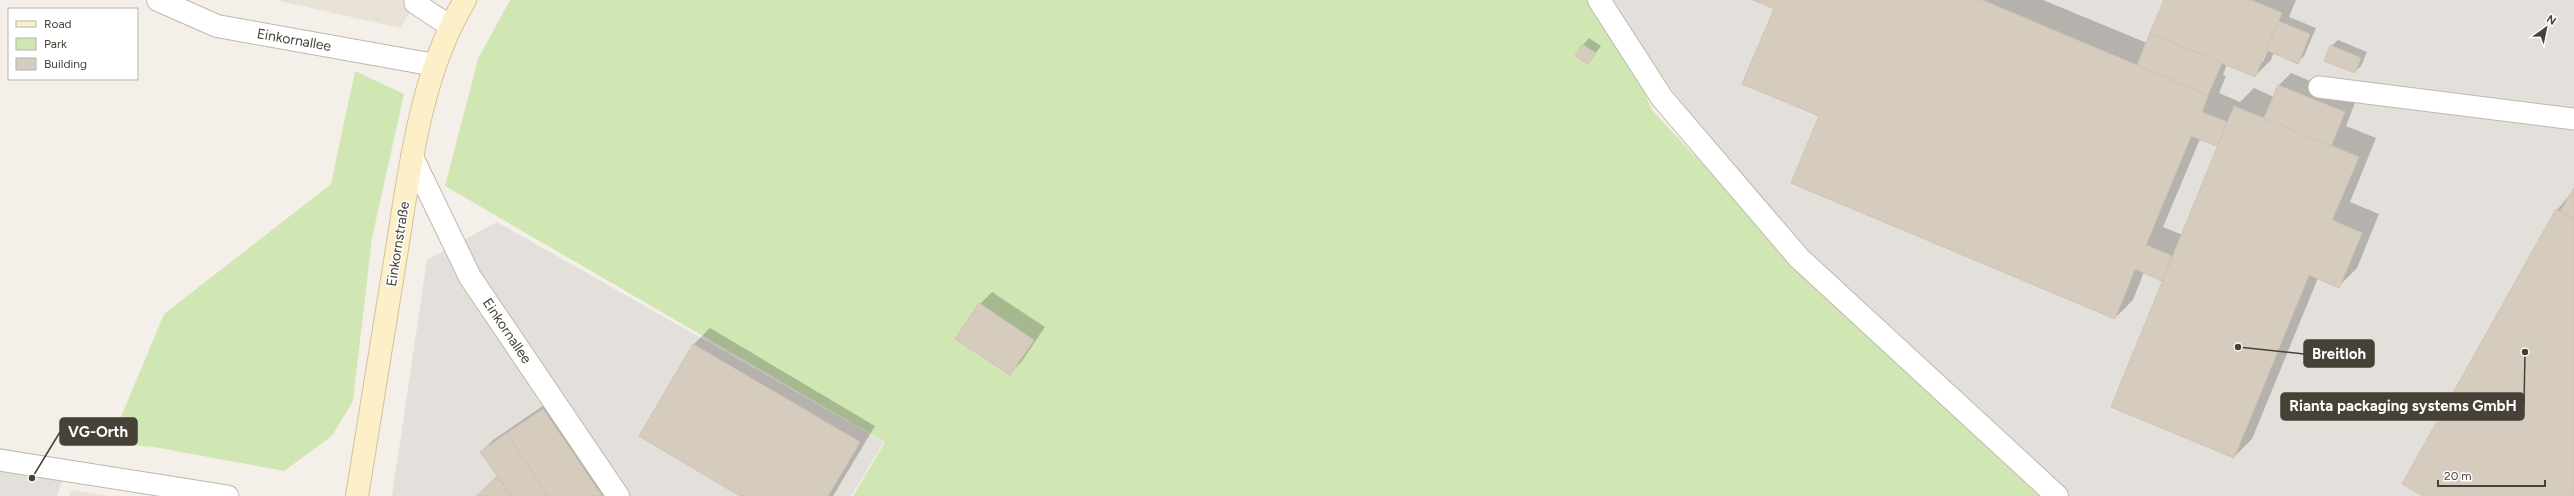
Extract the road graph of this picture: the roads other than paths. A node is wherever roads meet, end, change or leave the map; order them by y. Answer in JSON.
{"nodes":[{"id":1,"x":158,"y":0,"type":"edge"},
{"id":2,"x":415,"y":0,"type":"edge"},
{"id":3,"x":465,"y":0,"type":"edge"},
{"id":4,"x":1599,"y":0,"type":"edge"},
{"id":5,"x":450,"y":26,"type":"junction"},
{"id":6,"x":435,"y":65,"type":"junction"},
{"id":7,"x":2319,"y":87,"type":"dead end"},
{"id":8,"x":2574,"y":119,"type":"edge"},
{"id":9,"x":412,"y":157,"type":"junction"},
{"id":10,"x":0,"y":460,"type":"edge"},
{"id":11,"x":228,"y":496,"type":"edge"},
{"id":12,"x":357,"y":496,"type":"edge"},
{"id":13,"x":618,"y":496,"type":"edge"},
{"id":14,"x":2057,"y":496,"type":"edge"}],
"edges":[{"from":1,"to":6,"type":"street","name":"Einkornallee"},
{"from":2,"to":5,"type":"lane"},
{"from":3,"to":5,"type":"street","name":"Einkornstraße"},
{"from":4,"to":14,"type":"street"},
{"from":5,"to":6,"type":"street","name":"Einkornstraße"},
{"from":6,"to":9,"type":"street","name":"Einkornstraße"},
{"from":7,"to":8,"type":"lane"},
{"from":9,"to":12,"type":"street","name":"Einkornstraße"},
{"from":9,"to":13,"type":"street","name":"Einkornallee"},
{"from":10,"to":11,"type":"lane"}]}
